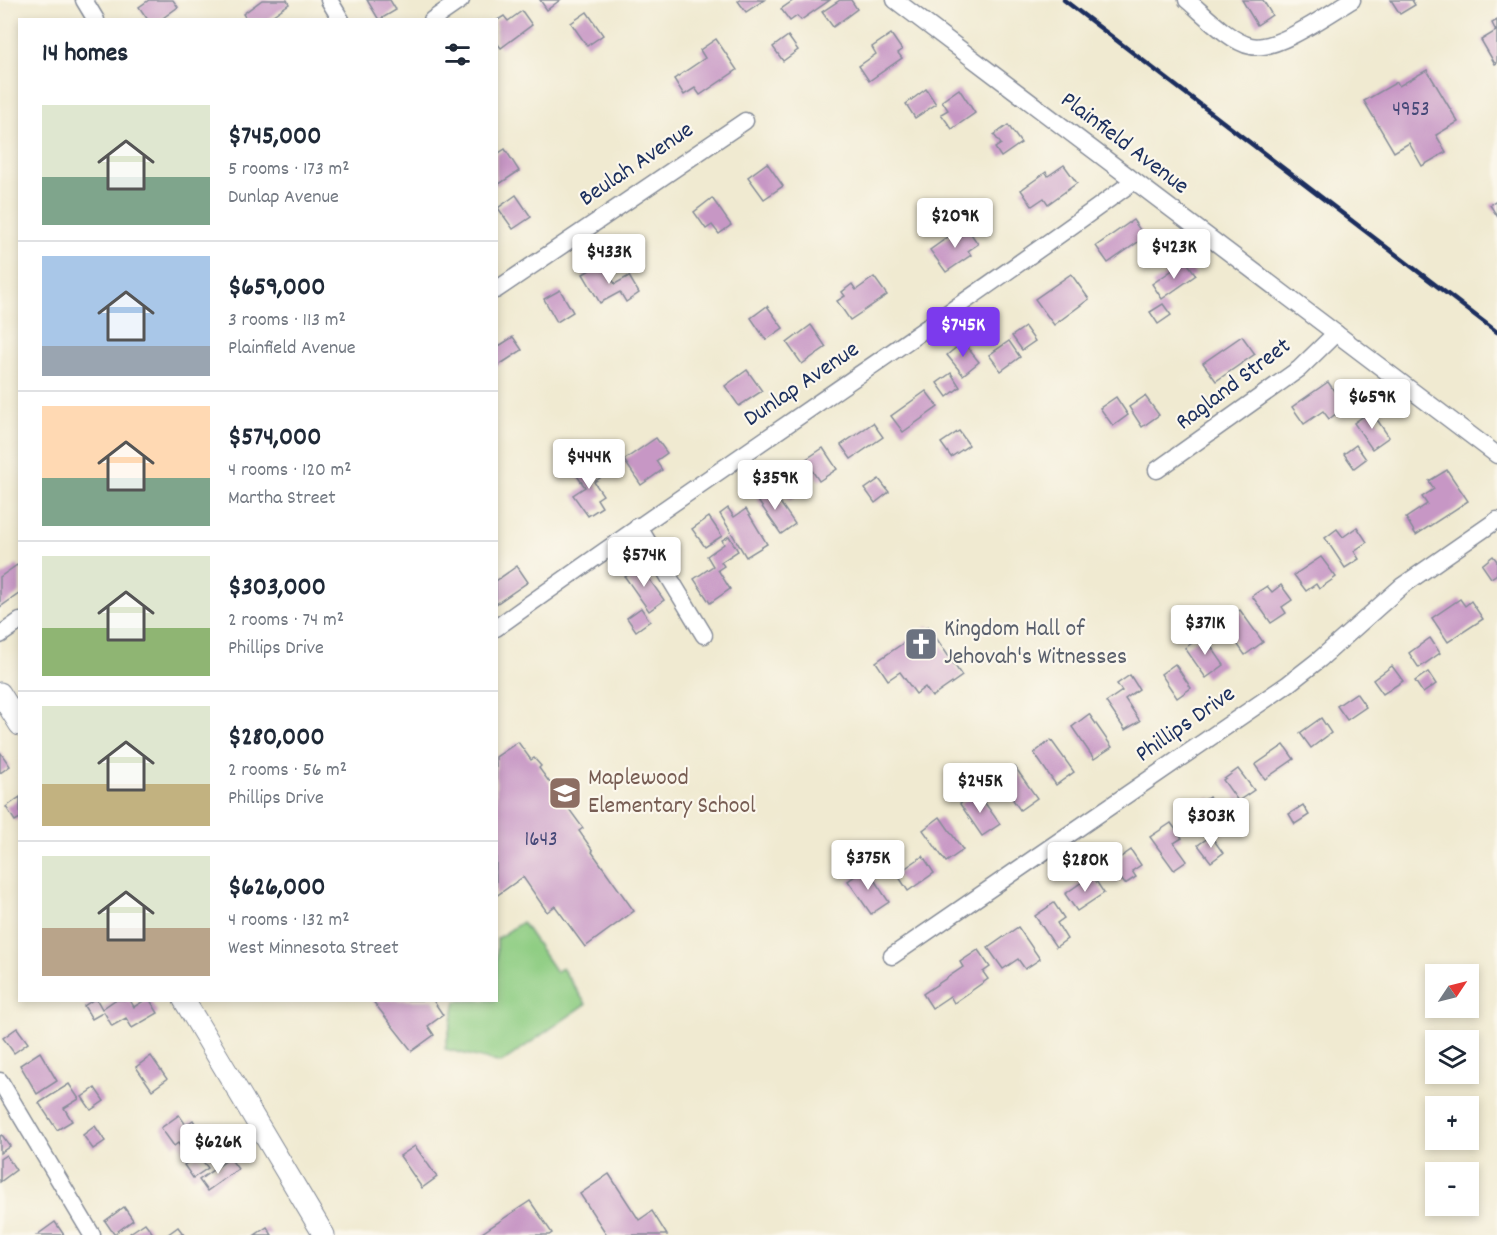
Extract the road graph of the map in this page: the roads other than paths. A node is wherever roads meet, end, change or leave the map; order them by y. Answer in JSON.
{"nodes":[{"id":1,"x":84,"y":0,"type":"edge"},
{"id":2,"x":329,"y":0,"type":"edge"},
{"id":3,"x":461,"y":0,"type":"edge"},
{"id":4,"x":895,"y":0,"type":"edge"},
{"id":5,"x":1186,"y":0,"type":"edge"},
{"id":6,"x":1352,"y":0,"type":"edge"},
{"id":7,"x":95,"y":18,"type":"edge"},
{"id":8,"x":340,"y":18,"type":"edge"},
{"id":9,"x":435,"y":18,"type":"edge"},
{"id":10,"x":745,"y":121,"type":"dead end"},
{"id":11,"x":1134,"y":181,"type":"junction"},
{"id":12,"x":498,"y":286,"type":"edge"},
{"id":13,"x":1336,"y":333,"type":"junction"},
{"id":14,"x":1497,"y":455,"type":"edge"},
{"id":15,"x":1157,"y":470,"type":"dead end"},
{"id":16,"x":1497,"y":520,"type":"edge"},
{"id":17,"x":638,"y":526,"type":"junction"},
{"id":18,"x":18,"y":622,"type":"edge"},
{"id":19,"x":498,"y":627,"type":"edge"},
{"id":20,"x":0,"y":635,"type":"edge"},
{"id":21,"x":704,"y":635,"type":"dead end"},
{"id":22,"x":0,"y":693,"type":"edge"},
{"id":23,"x":18,"y":722,"type":"edge"},
{"id":24,"x":892,"y":956,"type":"dead end"},
{"id":25,"x":185,"y":1002,"type":"edge"},
{"id":26,"x":0,"y":1081,"type":"edge"},
{"id":27,"x":92,"y":1235,"type":"edge"},
{"id":28,"x":324,"y":1235,"type":"edge"}],
"edges":[{"from":1,"to":7,"type":"street"},
{"from":2,"to":8,"type":"street"},
{"from":3,"to":9,"type":"street"},
{"from":4,"to":11,"type":"street","name":"Plainfield Avenue"},
{"from":5,"to":6,"type":"street"},
{"from":10,"to":12,"type":"street","name":"Beulah Avenue"},
{"from":11,"to":13,"type":"street","name":"Plainfield Avenue"},
{"from":11,"to":17,"type":"street","name":"Dunlap Avenue"},
{"from":13,"to":14,"type":"street","name":"Plainfield Avenue"},
{"from":13,"to":15,"type":"street","name":"Ragland Street"},
{"from":16,"to":24,"type":"street","name":"Phillips Drive"},
{"from":17,"to":19,"type":"street","name":"Dunlap Avenue"},
{"from":17,"to":21,"type":"street"},
{"from":18,"to":20,"type":"street"},
{"from":22,"to":23,"type":"street"},
{"from":25,"to":28,"type":"street"},
{"from":26,"to":27,"type":"street"}]}
